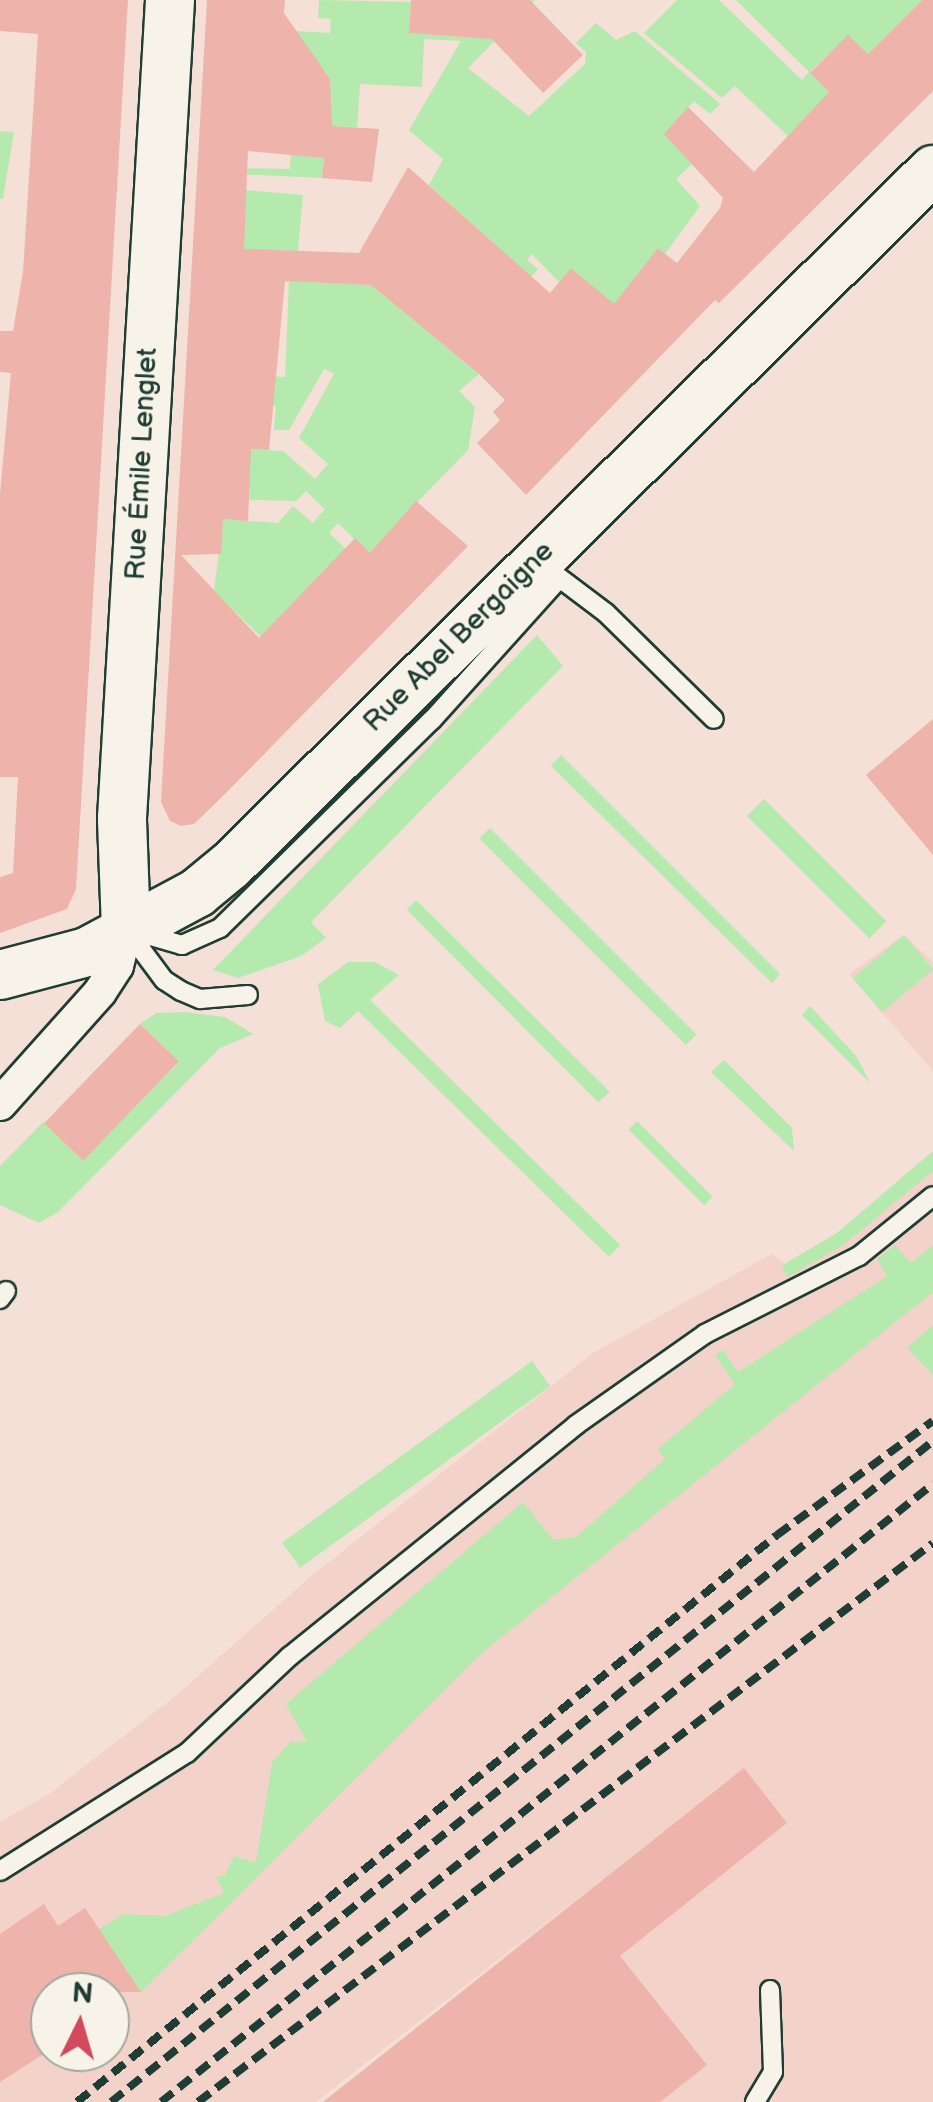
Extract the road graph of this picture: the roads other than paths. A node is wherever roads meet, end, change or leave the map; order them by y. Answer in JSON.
{"nodes":[{"id":1,"x":170,"y":0,"type":"edge"},
{"id":2,"x":933,"y":170,"type":"edge"},
{"id":3,"x":552,"y":566,"type":"junction"},
{"id":4,"x":714,"y":719,"type":"dead end"},
{"id":5,"x":126,"y":929,"type":"junction"},
{"id":6,"x":0,"y":975,"type":"edge"},
{"id":7,"x":248,"y":995,"type":"dead end"},
{"id":8,"x":0,"y":1104,"type":"edge"},
{"id":9,"x":933,"y":1196,"type":"edge"},
{"id":10,"x":0,"y":1871,"type":"edge"},
{"id":11,"x":770,"y":1990,"type":"dead end"},
{"id":12,"x":755,"y":2102,"type":"edge"}],
"edges":[{"from":1,"to":5,"type":"street","name":"Rue Émile Lenglet"},
{"from":2,"to":3,"type":"street","name":"Rue Abel Bergaigne"},
{"from":3,"to":4,"type":"lane"},
{"from":3,"to":5,"type":"street","name":"Rue Abel Bergaigne"},
{"from":5,"to":6,"type":"street","name":"Rue Abel Bergaigne"},
{"from":5,"to":7,"type":"lane"},
{"from":5,"to":8,"type":"street"},
{"from":9,"to":10,"type":"lane"},
{"from":11,"to":12,"type":"lane"}]}
